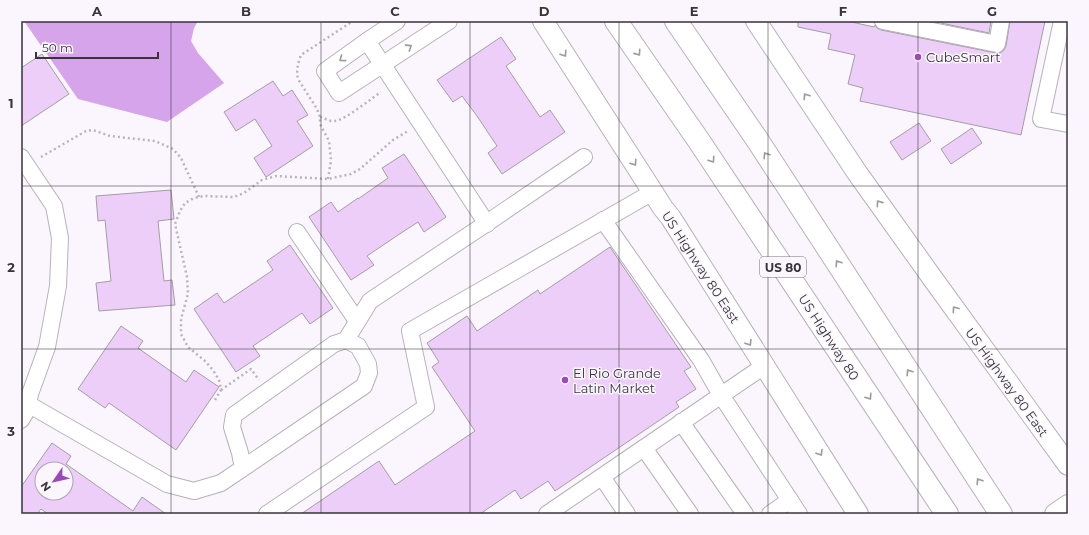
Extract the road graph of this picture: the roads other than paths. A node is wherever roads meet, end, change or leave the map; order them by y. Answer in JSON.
{"nodes":[{"id":1,"x":397,"y":21,"type":"edge"},
{"id":2,"x":449,"y":21,"type":"edge"},
{"id":3,"x":543,"y":21,"type":"edge"},
{"id":4,"x":616,"y":21,"type":"edge"},
{"id":5,"x":676,"y":21,"type":"edge"},
{"id":6,"x":883,"y":21,"type":"edge"},
{"id":7,"x":1002,"y":21,"type":"edge"},
{"id":8,"x":1062,"y":21,"type":"edge"},
{"id":9,"x":762,"y":23,"type":"edge"},
{"id":10,"x":367,"y":41,"type":"junction"},
{"id":11,"x":382,"y":64,"type":"junction"},
{"id":12,"x":1068,"y":124,"type":"edge"},
{"id":13,"x":584,"y":157,"type":"dead end"},
{"id":14,"x":24,"y":161,"type":"edge"},
{"id":15,"x":653,"y":192,"type":"junction"},
{"id":16,"x":603,"y":220,"type":"junction"},
{"id":17,"x":487,"y":224,"type":"junction"},
{"id":18,"x":296,"y":232,"type":"dead end"},
{"id":19,"x":358,"y":321,"type":"junction"},
{"id":20,"x":346,"y":340,"type":"junction"},
{"id":21,"x":764,"y":366,"type":"junction"},
{"id":22,"x":721,"y":395,"type":"junction"},
{"id":23,"x":24,"y":404,"type":"edge"},
{"id":24,"x":21,"y":420,"type":"edge"},
{"id":25,"x":681,"y":422,"type":"junction"},
{"id":26,"x":1043,"y":432,"type":"junction"},
{"id":27,"x":644,"y":448,"type":"junction"},
{"id":28,"x":1068,"y":450,"type":"edge"},
{"id":29,"x":1068,"y":465,"type":"edge"},
{"id":30,"x":243,"y":468,"type":"junction"},
{"id":31,"x":602,"y":477,"type":"junction"},
{"id":32,"x":790,"y":500,"type":"junction"},
{"id":33,"x":565,"y":509,"type":"edge"},
{"id":34,"x":855,"y":513,"type":"edge"},
{"id":35,"x":267,"y":514,"type":"edge"},
{"id":36,"x":547,"y":514,"type":"edge"},
{"id":37,"x":627,"y":514,"type":"edge"},
{"id":38,"x":690,"y":514,"type":"edge"},
{"id":39,"x":745,"y":514,"type":"edge"},
{"id":40,"x":770,"y":514,"type":"edge"},
{"id":41,"x":799,"y":514,"type":"edge"},
{"id":42,"x":947,"y":514,"type":"edge"},
{"id":43,"x":1001,"y":514,"type":"edge"}],
"edges":[{"from":1,"to":10,"type":"lane"},
{"from":11,"to":2,"type":"lane","one_way":true},
{"from":3,"to":15,"type":"main road","name":"US Highway 80 East","one_way":true},
{"from":4,"to":42,"type":"highway","name":"US Highway 80","number":"US 80","one_way":true},
{"from":43,"to":5,"type":"highway","one_way":true},
{"from":6,"to":7,"type":"lane"},
{"from":8,"to":12,"type":"lane"},
{"from":26,"to":9,"type":"main road","name":"US Highway 80 East","one_way":true},
{"from":10,"to":11,"type":"lane"},
{"from":10,"to":11,"type":"lane","one_way":true},
{"from":11,"to":17,"type":"lane"},
{"from":13,"to":17,"type":"lane"},
{"from":14,"to":23,"type":"lane"},
{"from":15,"to":16,"type":"lane"},
{"from":15,"to":21,"type":"main road","name":"US Highway 80 East","one_way":true},
{"from":16,"to":22,"type":"lane"},
{"from":16,"to":35,"type":"lane"},
{"from":17,"to":19,"type":"lane"},
{"from":18,"to":19,"type":"lane"},
{"from":19,"to":20,"type":"lane"},
{"from":20,"to":30,"type":"lane"},
{"from":20,"to":30,"type":"lane"},
{"from":21,"to":22,"type":"lane"},
{"from":21,"to":34,"type":"main road","name":"US Highway 80 East","one_way":true},
{"from":22,"to":25,"type":"lane"},
{"from":22,"to":32,"type":"lane"},
{"from":23,"to":24,"type":"lane"},
{"from":23,"to":30,"type":"lane"},
{"from":25,"to":27,"type":"lane"},
{"from":25,"to":39,"type":"lane"},
{"from":26,"to":28,"type":"main road"},
{"from":26,"to":29,"type":"main road","name":"US Highway 80 East"},
{"from":27,"to":31,"type":"lane"},
{"from":27,"to":38,"type":"lane"},
{"from":31,"to":33,"type":"lane"},
{"from":31,"to":37,"type":"lane"},
{"from":32,"to":40,"type":"lane"},
{"from":32,"to":41,"type":"lane"},
{"from":33,"to":36,"type":"lane"}]}
